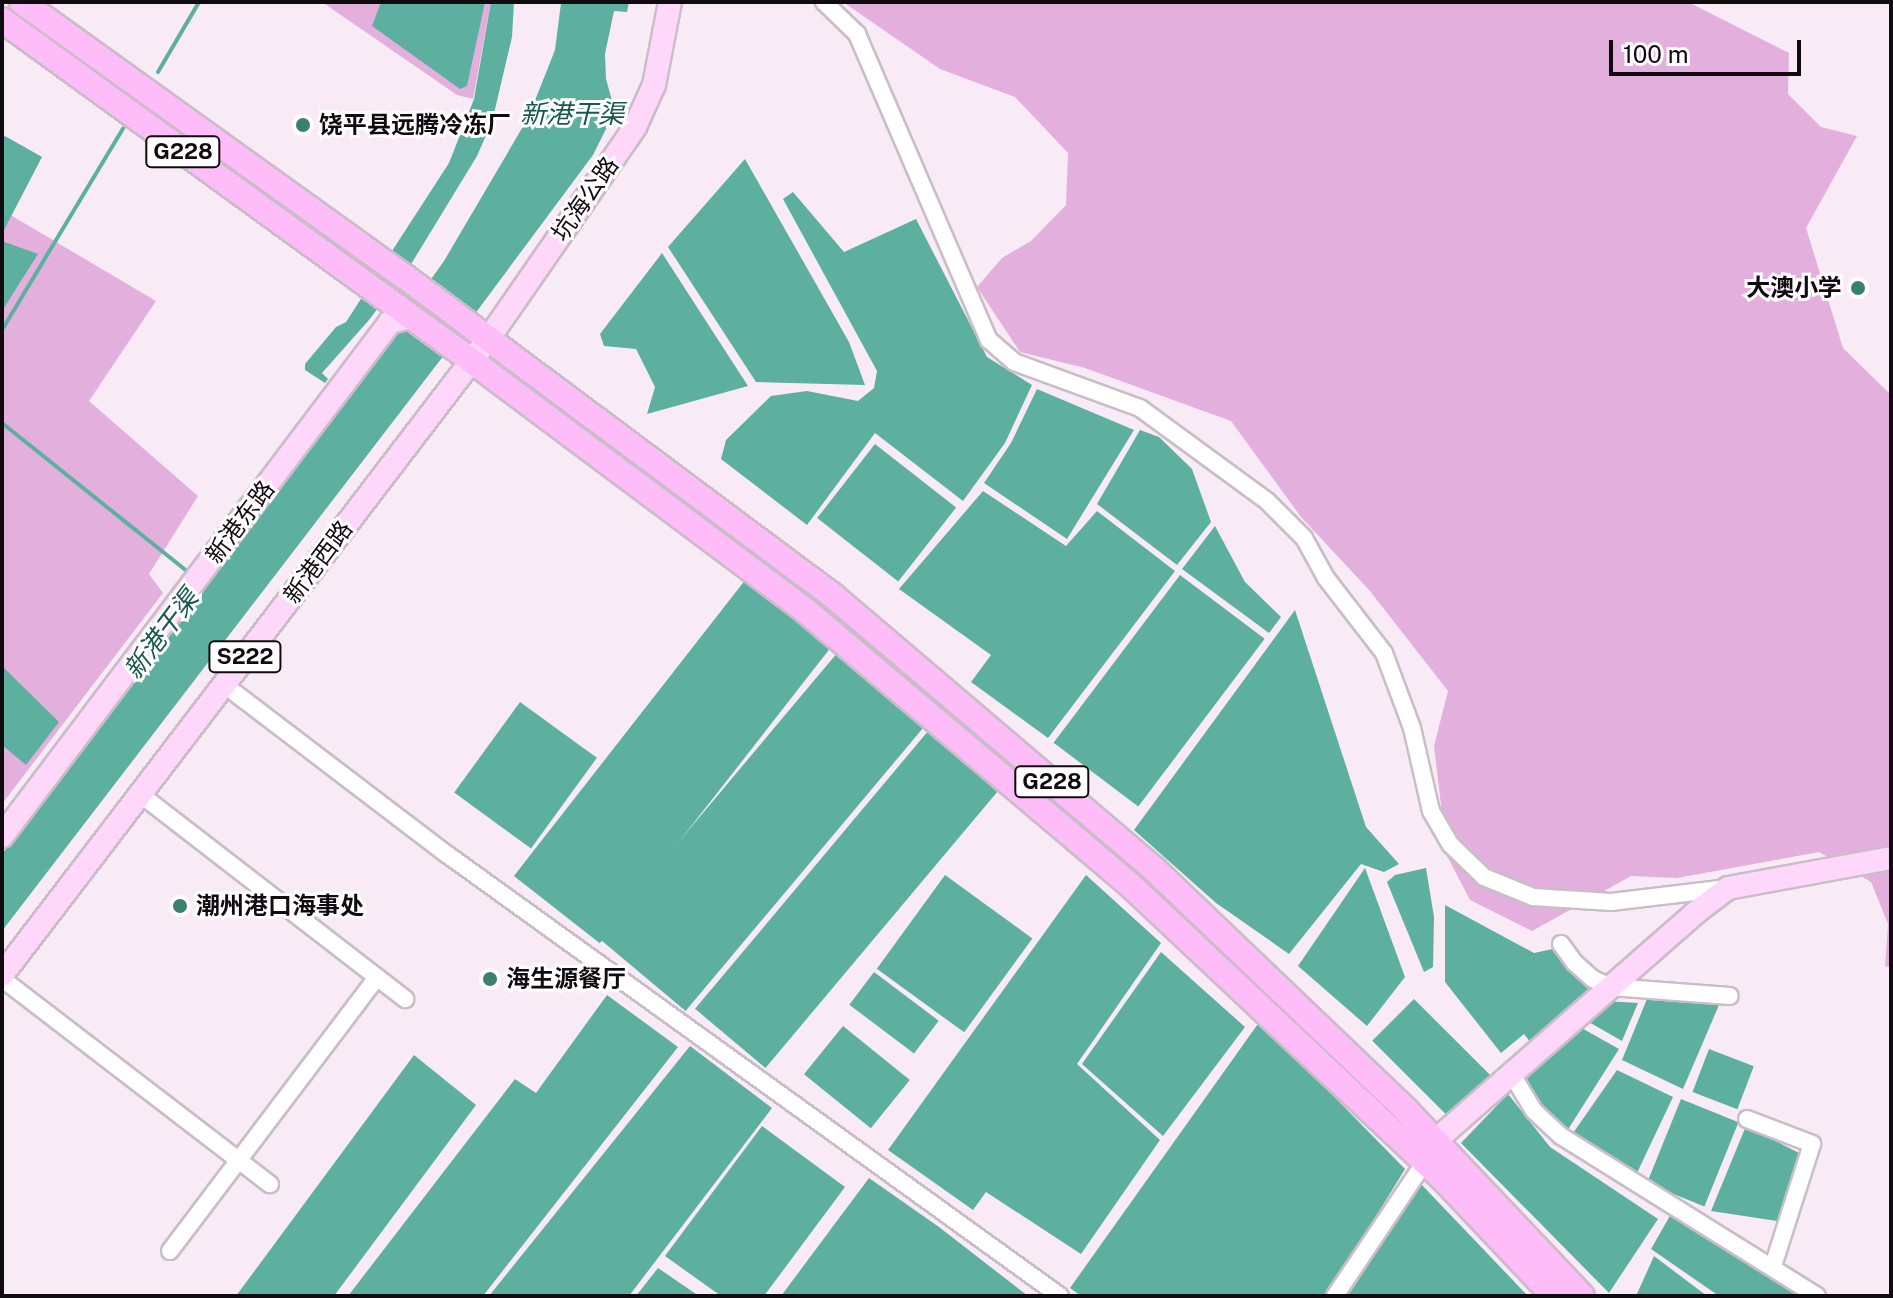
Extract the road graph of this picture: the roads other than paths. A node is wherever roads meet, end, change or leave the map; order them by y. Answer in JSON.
{"nodes":[{"id":1,"x":22,"y":2,"type":"edge"},
{"id":2,"x":670,"y":2,"type":"edge"},
{"id":3,"x":824,"y":2,"type":"edge"},
{"id":4,"x":2,"y":20,"type":"edge"},
{"id":5,"x":125,"y":76,"type":"junction"},
{"id":6,"x":110,"y":99,"type":"junction"},
{"id":7,"x":396,"y":313,"type":"junction"},
{"id":8,"x":480,"y":332,"type":"junction"},
{"id":9,"x":466,"y":356,"type":"junction"},
{"id":10,"x":235,"y":693,"type":"dead end"},
{"id":11,"x":149,"y":801,"type":"dead end"},
{"id":12,"x":2,"y":836,"type":"edge"},
{"id":13,"x":1891,"y":858,"type":"edge"},
{"id":14,"x":1728,"y":888,"type":"junction"},
{"id":15,"x":1561,"y":944,"type":"dead end"},
{"id":16,"x":377,"y":977,"type":"junction"},
{"id":17,"x":6,"y":980,"type":"edge"},
{"id":18,"x":1611,"y":987,"type":"junction"},
{"id":19,"x":1730,"y":996,"type":"dead end"},
{"id":20,"x":405,"y":999,"type":"dead end"},
{"id":21,"x":1511,"y":1073,"type":"junction"},
{"id":22,"x":1406,"y":1110,"type":"junction"},
{"id":23,"x":1747,"y":1119,"type":"dead end"},
{"id":24,"x":1388,"y":1127,"type":"junction"},
{"id":25,"x":1430,"y":1152,"type":"junction"},
{"id":26,"x":239,"y":1160,"type":"junction"},
{"id":27,"x":1454,"y":1176,"type":"junction"},
{"id":28,"x":270,"y":1184,"type":"dead end"},
{"id":29,"x":170,"y":1251,"type":"dead end"},
{"id":30,"x":1773,"y":1266,"type":"junction"},
{"id":31,"x":1060,"y":1296,"type":"edge"},
{"id":32,"x":1335,"y":1296,"type":"edge"},
{"id":33,"x":1554,"y":1296,"type":"edge"},
{"id":34,"x":1582,"y":1296,"type":"edge"},
{"id":35,"x":1817,"y":1296,"type":"edge"}],
"edges":[{"from":1,"to":5,"type":"highway","number":"G228"},
{"from":2,"to":8,"type":"main road","name":"坑海公路","number":"S222"},
{"from":3,"to":14,"type":"street"},
{"from":4,"to":6,"type":"highway","number":"G228"},
{"from":5,"to":6,"type":"highway"},
{"from":5,"to":8,"type":"highway","number":"G228"},
{"from":6,"to":7,"type":"highway","number":"G228"},
{"from":7,"to":9,"type":"highway","number":"G228"},
{"from":7,"to":12,"type":"main road","name":"新港东路"},
{"from":8,"to":9,"type":"main road","name":"新港西路","number":"S222"},
{"from":8,"to":22,"type":"highway","number":"G228"},
{"from":9,"to":17,"type":"main road","name":"新港西路","number":"S222"},
{"from":9,"to":24,"type":"highway","number":"G228"},
{"from":10,"to":31,"type":"street"},
{"from":11,"to":16,"type":"street"},
{"from":13,"to":14,"type":"main road"},
{"from":14,"to":18,"type":"main road"},
{"from":15,"to":18,"type":"street"},
{"from":16,"to":20,"type":"street"},
{"from":16,"to":26,"type":"street"},
{"from":17,"to":26,"type":"street"},
{"from":18,"to":19,"type":"street"},
{"from":18,"to":21,"type":"main road"},
{"from":21,"to":25,"type":"main road"},
{"from":21,"to":30,"type":"street"},
{"from":22,"to":24,"type":"highway"},
{"from":22,"to":25,"type":"highway","number":"G228"},
{"from":23,"to":30,"type":"street"},
{"from":24,"to":25,"type":"highway","number":"G228"},
{"from":25,"to":27,"type":"highway","number":"G228"},
{"from":25,"to":32,"type":"street"},
{"from":26,"to":28,"type":"street"},
{"from":26,"to":29,"type":"street"},
{"from":27,"to":33,"type":"highway","number":"G228"},
{"from":27,"to":34,"type":"highway","number":"G228"},
{"from":30,"to":35,"type":"street"}]}
